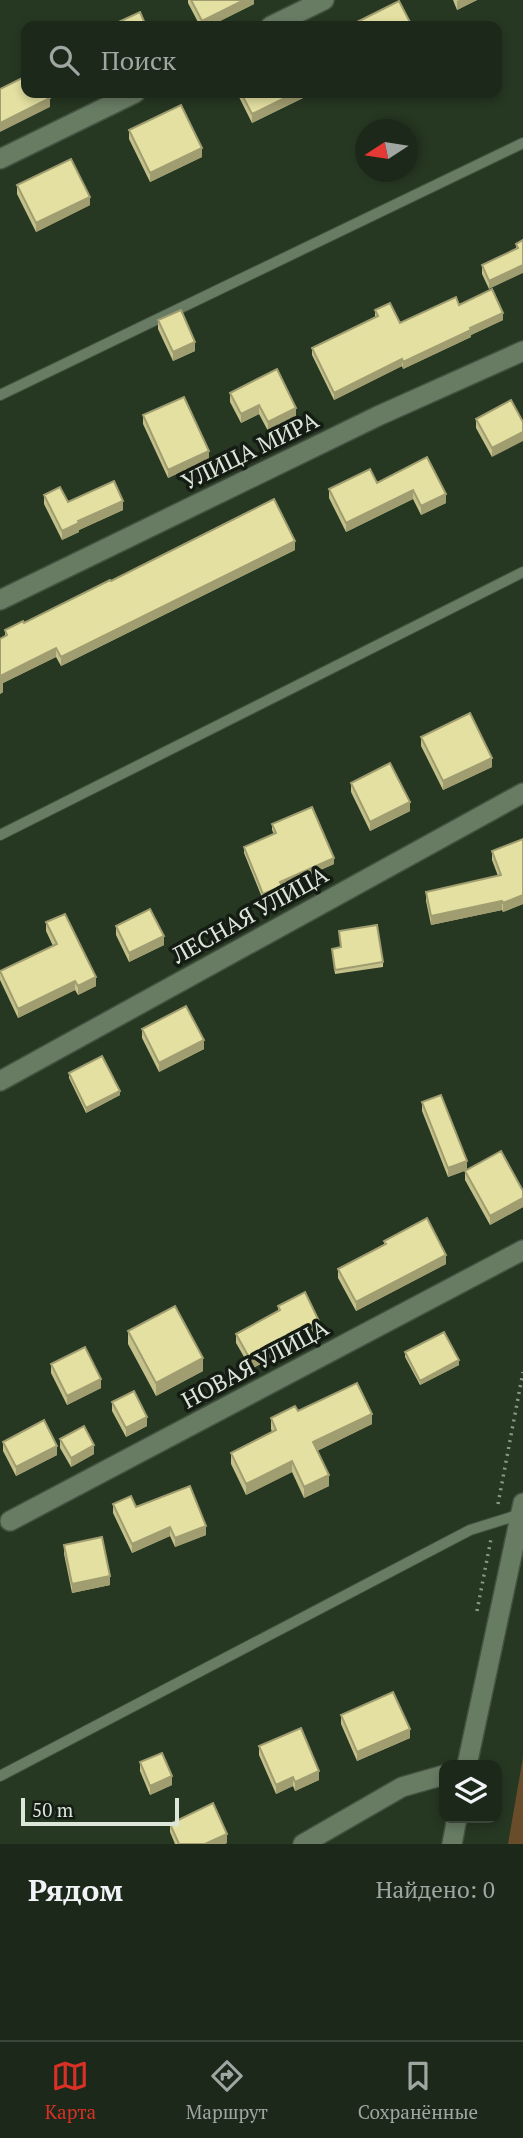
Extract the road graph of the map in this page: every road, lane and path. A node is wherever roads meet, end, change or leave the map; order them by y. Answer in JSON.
{"nodes":[{"id":1,"x":324,"y":0,"type":"edge"},
{"id":2,"x":281,"y":21,"type":"edge"},
{"id":3,"x":125,"y":98,"type":"edge"},
{"id":4,"x":523,"y":143,"type":"edge"},
{"id":5,"x":0,"y":159,"type":"edge"},
{"id":6,"x":523,"y":351,"type":"edge"},
{"id":7,"x":0,"y":395,"type":"edge"},
{"id":8,"x":523,"y":572,"type":"edge"},
{"id":9,"x":0,"y":600,"type":"edge"},
{"id":10,"x":523,"y":793,"type":"edge"},
{"id":11,"x":0,"y":835,"type":"edge"},
{"id":12,"x":0,"y":1081,"type":"edge"},
{"id":13,"x":523,"y":1250,"type":"edge"},
{"id":14,"x":523,"y":1373,"type":"edge"},
{"id":15,"x":522,"y":1508,"type":"edge"},
{"id":16,"x":10,"y":1521,"type":"dead end"},
{"id":17,"x":494,"y":1522,"type":"junction"},
{"id":18,"x":476,"y":1617,"type":"dead end"},
{"id":19,"x":468,"y":1760,"type":"edge"},
{"id":20,"x":0,"y":1776,"type":"edge"},
{"id":21,"x":439,"y":1776,"type":"edge"},
{"id":22,"x":456,"y":1823,"type":"edge"},
{"id":23,"x":303,"y":1844,"type":"edge"},
{"id":24,"x":452,"y":1844,"type":"edge"}],
"edges":[{"from":1,"to":2,"type":"street"},
{"from":3,"to":5,"type":"street"},
{"from":4,"to":7,"type":"lane"},
{"from":6,"to":9,"type":"street","name":"УЛИЦА МИРА"},
{"from":8,"to":11,"type":"lane"},
{"from":10,"to":12,"type":"street","name":"ЛЕСНАЯ УЛИЦА"},
{"from":13,"to":16,"type":"street","name":"НОВАЯ УЛИЦА"},
{"from":14,"to":17,"type":"path"},
{"from":15,"to":17,"type":"lane"},
{"from":15,"to":19,"type":"street"},
{"from":17,"to":18,"type":"path"},
{"from":17,"to":20,"type":"lane"},
{"from":21,"to":23,"type":"street"},
{"from":22,"to":24,"type":"street"}]}
